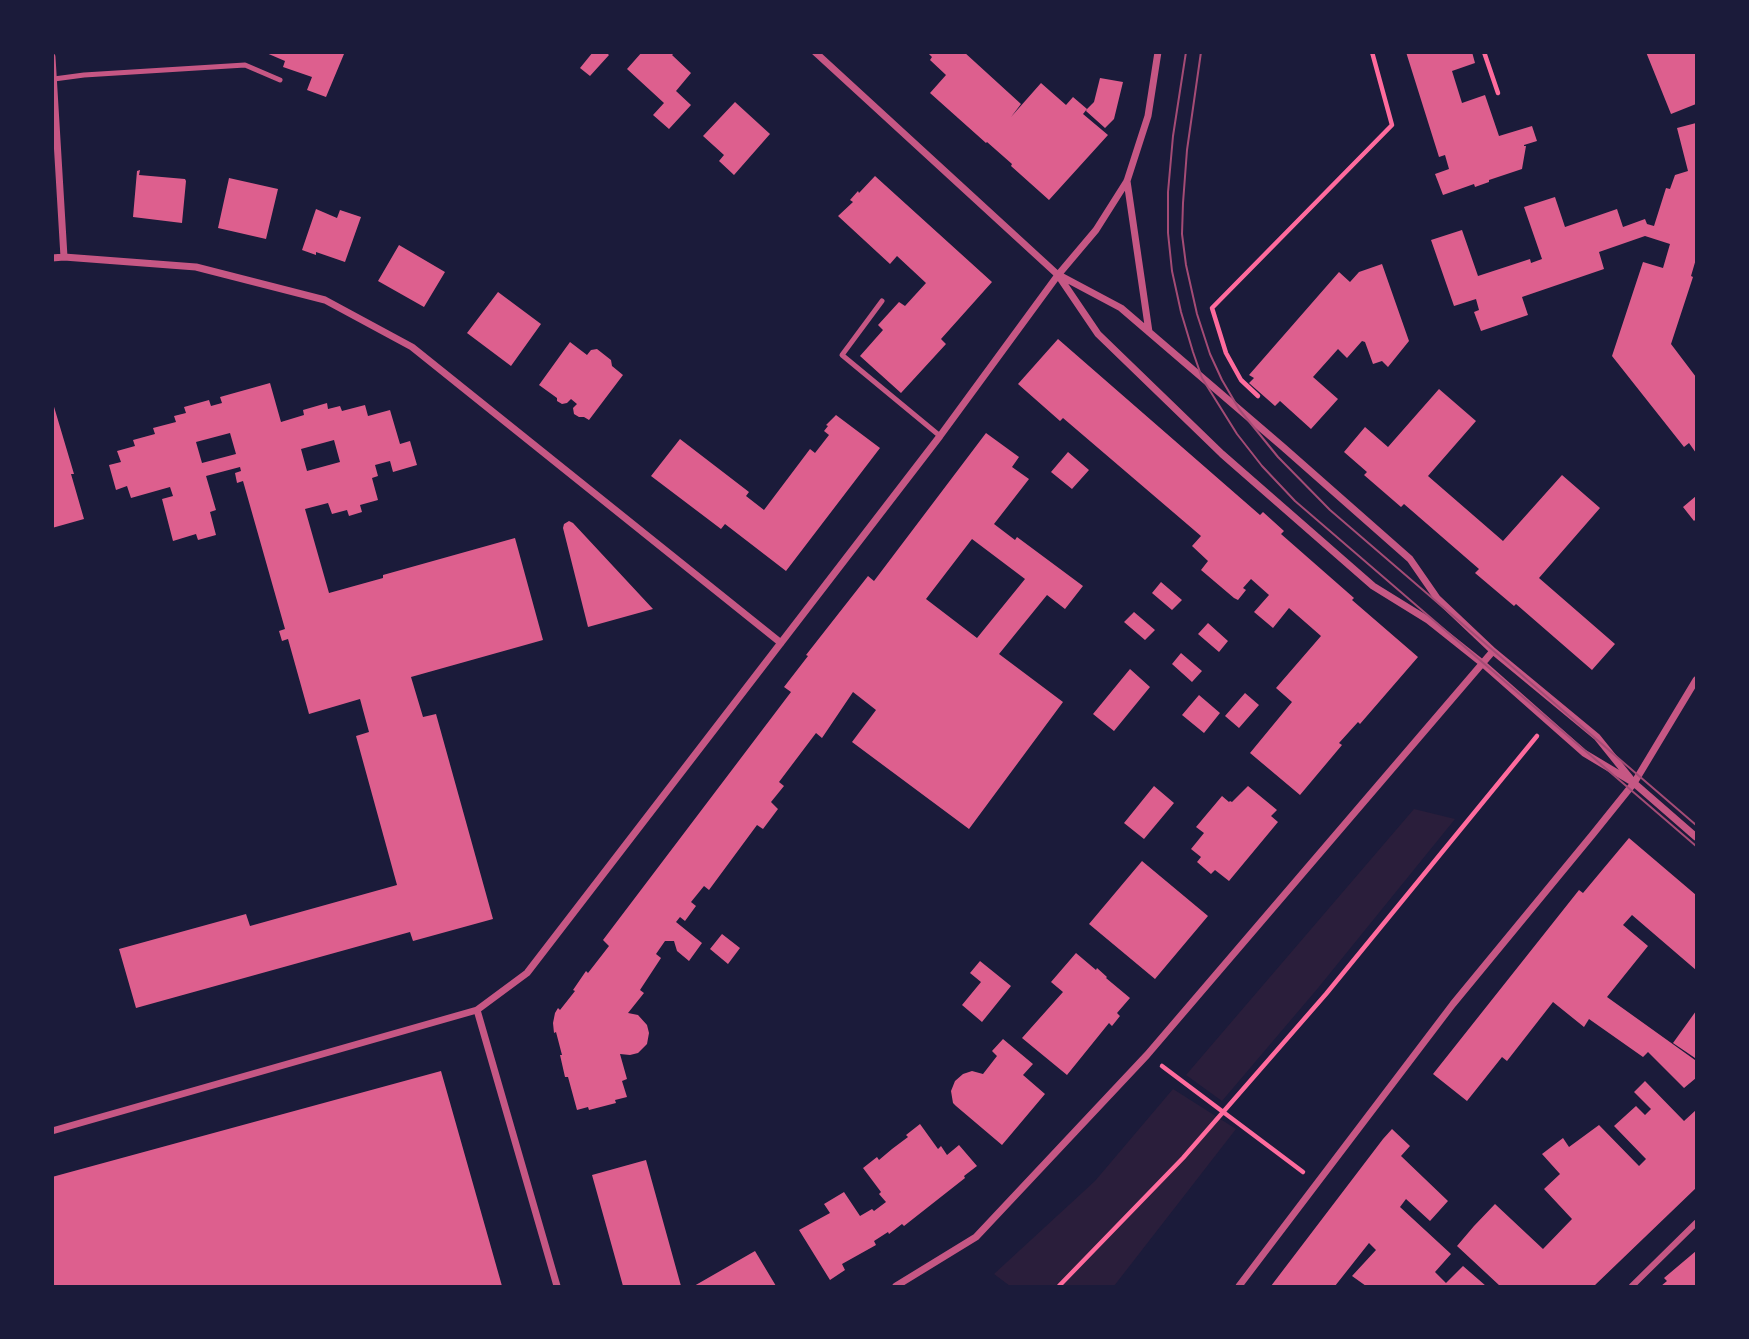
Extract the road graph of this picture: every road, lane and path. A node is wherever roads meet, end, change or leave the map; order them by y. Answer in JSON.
{"nodes":[{"id":1,"x":815,"y":52,"type":"edge"},
{"id":2,"x":1158,"y":52,"type":"edge"},
{"id":3,"x":1372,"y":52,"type":"edge"},
{"id":4,"x":1484,"y":52,"type":"edge"},
{"id":5,"x":52,"y":57,"type":"edge"},
{"id":6,"x":54,"y":79,"type":"edge"},
{"id":7,"x":280,"y":80,"type":"dead end"},
{"id":8,"x":1498,"y":93,"type":"dead end"},
{"id":9,"x":1128,"y":181,"type":"junction"},
{"id":10,"x":64,"y":257,"type":"junction"},
{"id":11,"x":52,"y":258,"type":"edge"},
{"id":12,"x":1058,"y":275,"type":"junction"},
{"id":13,"x":882,"y":301,"type":"dead end"},
{"id":14,"x":1149,"y":333,"type":"junction"},
{"id":15,"x":1258,"y":397,"type":"dead end"},
{"id":16,"x":940,"y":436,"type":"junction"},
{"id":17,"x":781,"y":643,"type":"junction"},
{"id":18,"x":1493,"y":651,"type":"junction"},
{"id":19,"x":1482,"y":663,"type":"junction"},
{"id":20,"x":1696,"y":680,"type":"edge"},
{"id":21,"x":1549,"y":722,"type":"junction"},
{"id":22,"x":1634,"y":783,"type":"junction"},
{"id":23,"x":1696,"y":837,"type":"edge"},
{"id":24,"x":477,"y":1010,"type":"junction"},
{"id":25,"x":1147,"y":1055,"type":"junction"},
{"id":26,"x":1223,"y":1112,"type":"junction"},
{"id":27,"x":52,"y":1131,"type":"edge"},
{"id":28,"x":1317,"y":1183,"type":"junction"},
{"id":29,"x":1696,"y":1223,"type":"edge"},
{"id":30,"x":557,"y":1286,"type":"edge"},
{"id":31,"x":896,"y":1286,"type":"edge"},
{"id":32,"x":1059,"y":1286,"type":"edge"},
{"id":33,"x":1239,"y":1286,"type":"edge"},
{"id":34,"x":1632,"y":1286,"type":"edge"}],
"edges":[{"from":1,"to":12,"type":"street"},
{"from":2,"to":9,"type":"street"},
{"from":3,"to":15,"type":"path"},
{"from":4,"to":8,"type":"path"},
{"from":5,"to":6,"type":"street"},
{"from":6,"to":7,"type":"lane"},
{"from":6,"to":10,"type":"street"},
{"from":9,"to":12,"type":"street"},
{"from":9,"to":14,"type":"street"},
{"from":10,"to":11,"type":"street"},
{"from":10,"to":17,"type":"street"},
{"from":12,"to":14,"type":"street"},
{"from":12,"to":16,"type":"street"},
{"from":12,"to":19,"type":"street"},
{"from":13,"to":16,"type":"lane"},
{"from":14,"to":18,"type":"street"},
{"from":16,"to":17,"type":"street"},
{"from":17,"to":24,"type":"street"},
{"from":18,"to":19,"type":"street"},
{"from":18,"to":22,"type":"street"},
{"from":19,"to":21,"type":"street"},
{"from":19,"to":25,"type":"street"},
{"from":20,"to":22,"type":"street"},
{"from":21,"to":22,"type":"street"},
{"from":21,"to":26,"type":"path"},
{"from":22,"to":23,"type":"street"},
{"from":22,"to":28,"type":"street"},
{"from":24,"to":27,"type":"street"},
{"from":24,"to":30,"type":"street"},
{"from":25,"to":26,"type":"path"},
{"from":25,"to":31,"type":"street"},
{"from":26,"to":28,"type":"path"},
{"from":26,"to":32,"type":"path"},
{"from":28,"to":33,"type":"street"},
{"from":29,"to":34,"type":"street"}]}
